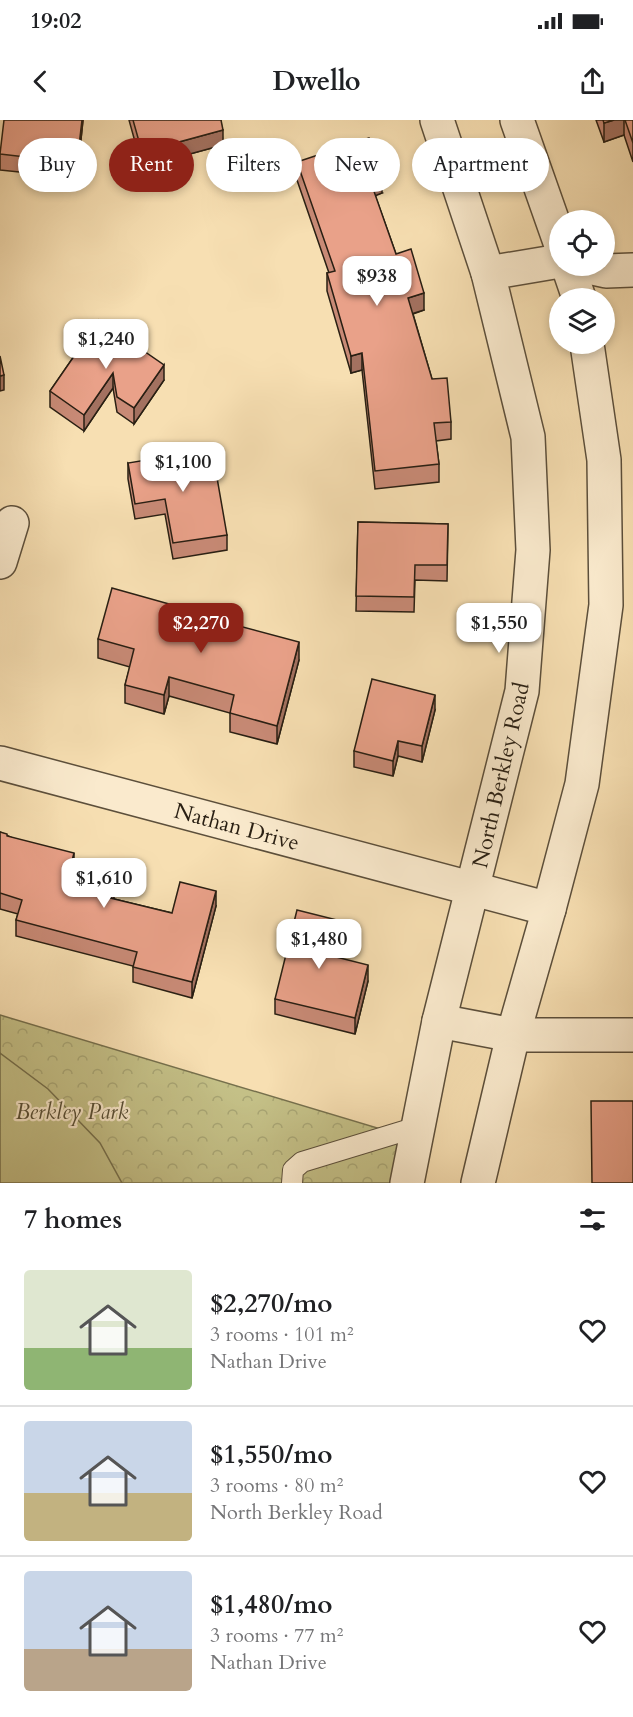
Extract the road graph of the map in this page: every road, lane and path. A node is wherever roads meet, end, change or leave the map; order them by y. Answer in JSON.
{"nodes":[{"id":1,"x":437,"y":120,"type":"edge"},
{"id":2,"x":517,"y":120,"type":"edge"},
{"id":3,"x":549,"y":211,"type":"edge"},
{"id":4,"x":549,"y":263,"type":"edge"},
{"id":5,"x":633,"y":270,"type":"edge"},
{"id":6,"x":615,"y":271,"type":"edge"},
{"id":7,"x":489,"y":273,"type":"junction"},
{"id":8,"x":588,"y":354,"type":"edge"},
{"id":9,"x":12,"y":523,"type":"dead end"},
{"id":10,"x":0,"y":562,"type":"edge"},
{"id":11,"x":0,"y":763,"type":"edge"},
{"id":12,"x":474,"y":889,"type":"junction"},
{"id":13,"x":549,"y":909,"type":"junction"},
{"id":14,"x":439,"y":1021,"type":"junction"},
{"id":15,"x":513,"y":1035,"type":"junction"},
{"id":16,"x":633,"y":1035,"type":"edge"},
{"id":17,"x":417,"y":1127,"type":"junction"},
{"id":18,"x":292,"y":1183,"type":"edge"},
{"id":19,"x":407,"y":1183,"type":"edge"},
{"id":20,"x":478,"y":1183,"type":"edge"}],
"edges":[{"from":1,"to":7,"type":"street","name":"North Berkley Road"},
{"from":2,"to":3,"type":"street"},
{"from":4,"to":7,"type":"street"},
{"from":5,"to":6,"type":"street"},
{"from":7,"to":12,"type":"street","name":"North Berkley Road"},
{"from":8,"to":13,"type":"street"},
{"from":9,"to":10,"type":"street"},
{"from":11,"to":12,"type":"street","name":"Nathan Drive"},
{"from":12,"to":13,"type":"street","name":"Nathan Drive"},
{"from":12,"to":14,"type":"street","name":"North Berkley Road"},
{"from":13,"to":15,"type":"street"},
{"from":14,"to":15,"type":"street"},
{"from":14,"to":17,"type":"street","name":"North Berkley Road"},
{"from":15,"to":16,"type":"street"},
{"from":15,"to":20,"type":"street"},
{"from":17,"to":18,"type":"lane"},
{"from":17,"to":19,"type":"street","name":"North Berkley Road"}]}
